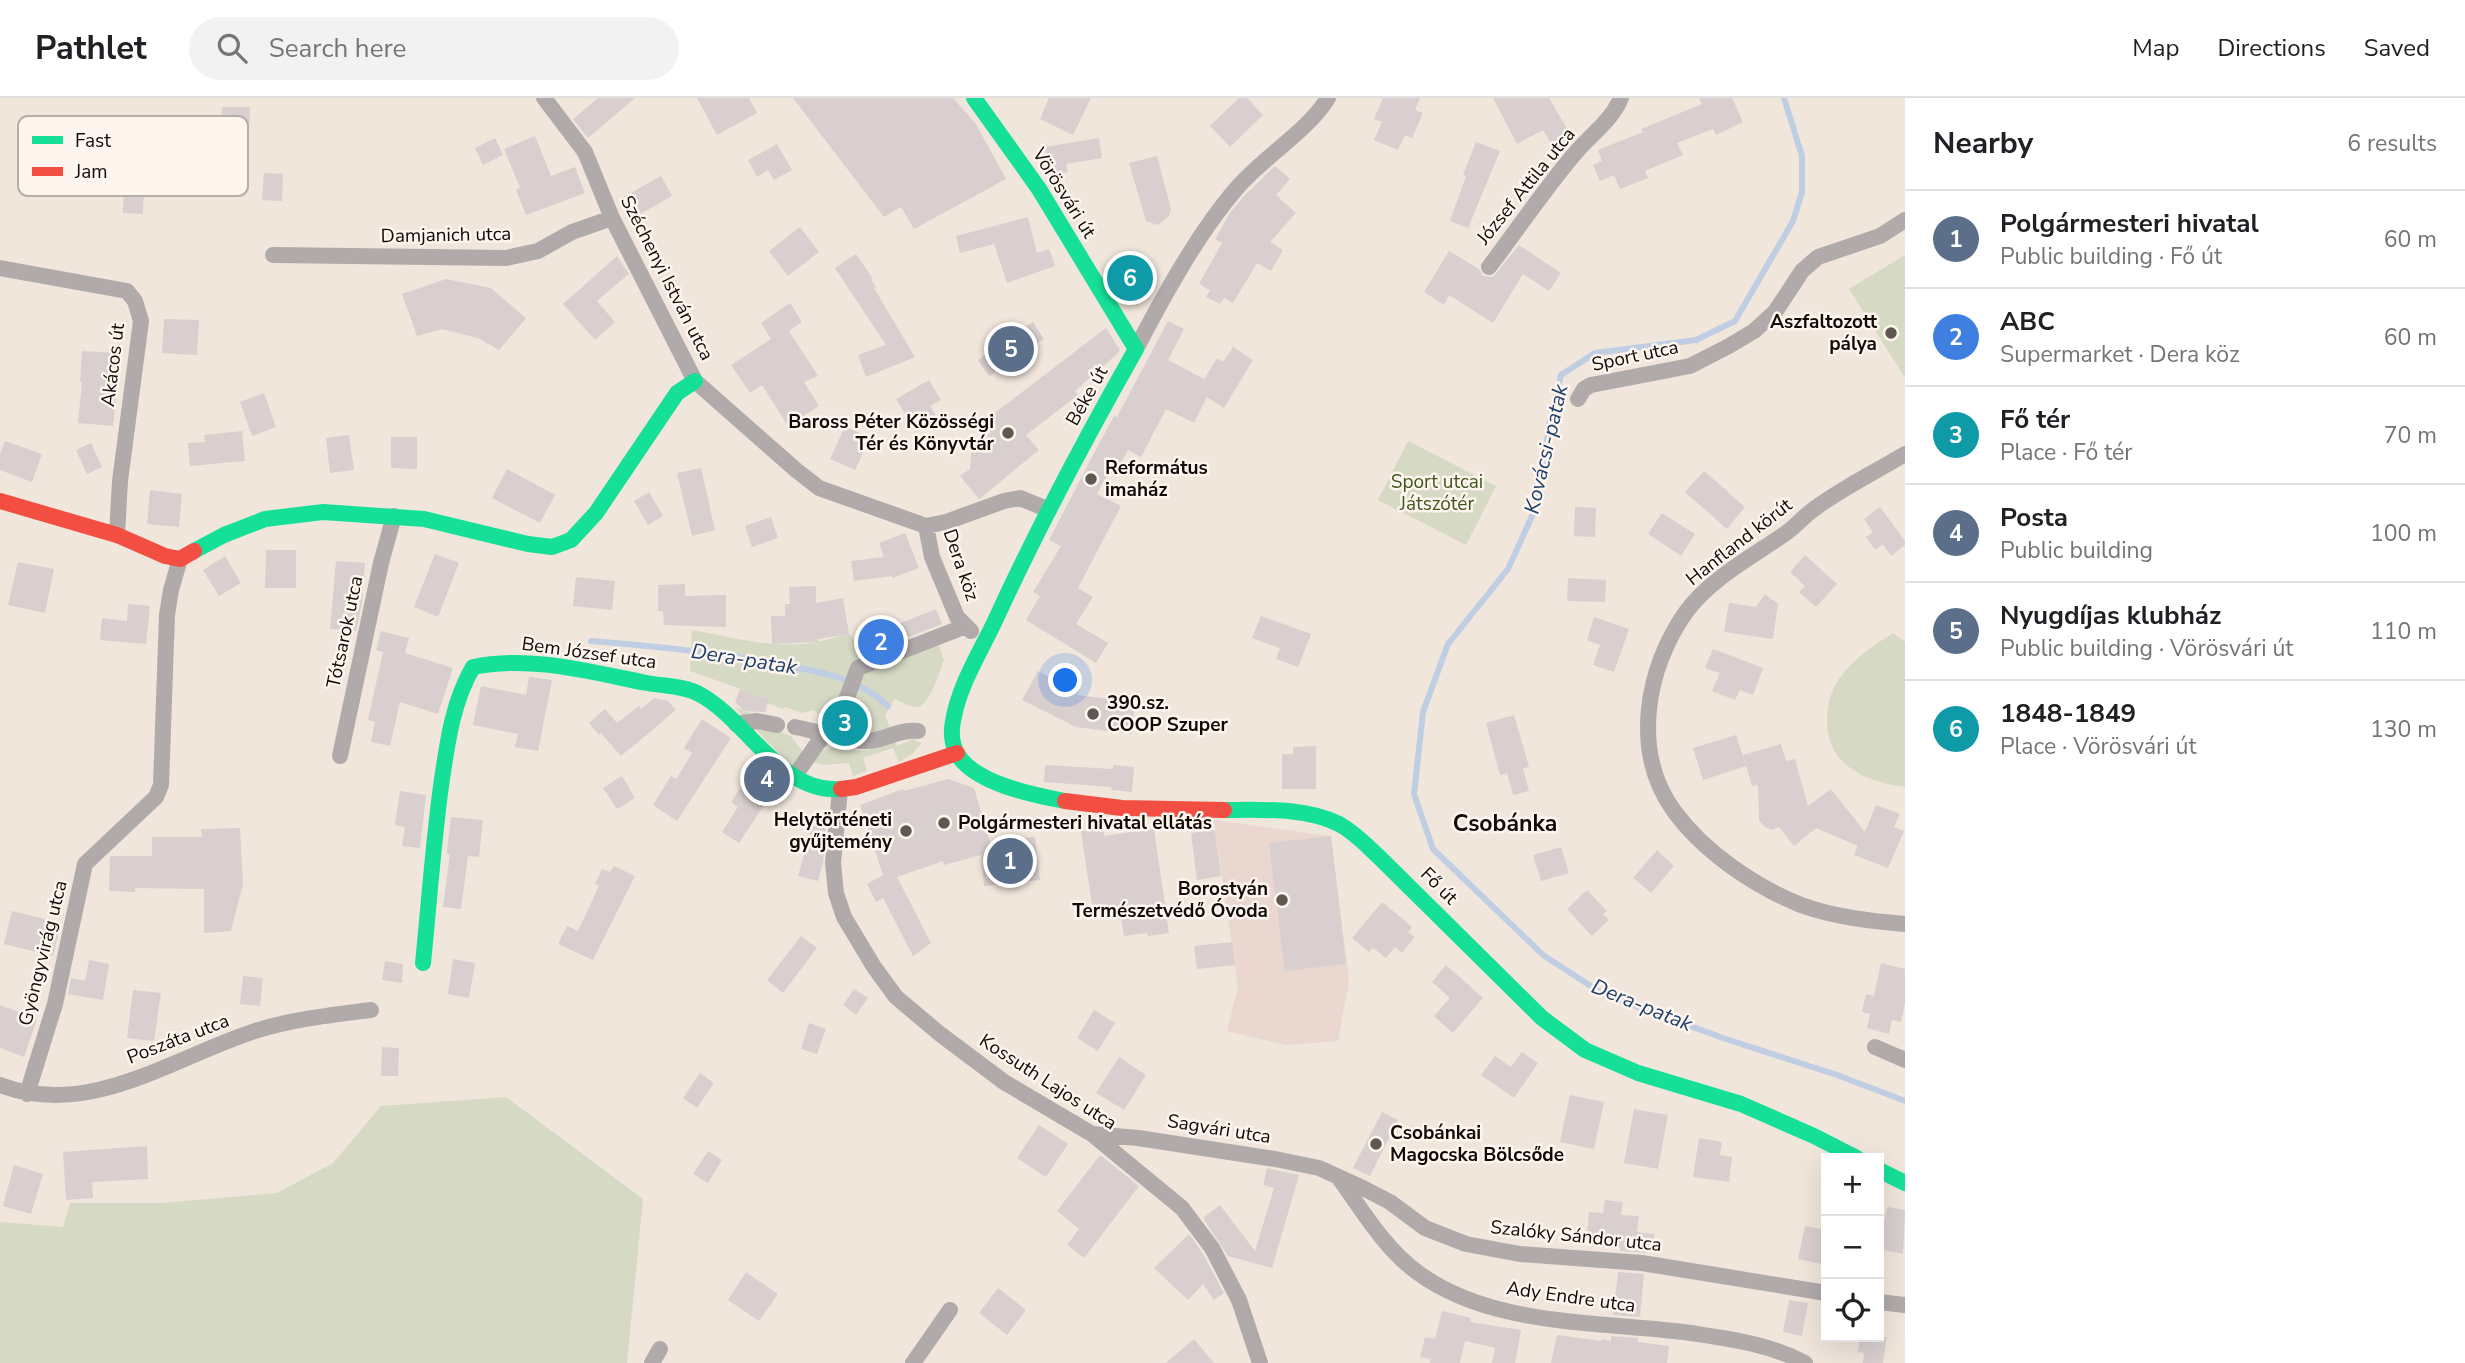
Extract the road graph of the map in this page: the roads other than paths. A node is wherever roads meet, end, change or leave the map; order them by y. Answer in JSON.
{"nodes":[{"id":1,"x":544,"y":98,"type":"edge"},
{"id":2,"x":974,"y":98,"type":"edge"},
{"id":3,"x":1328,"y":98,"type":"edge"},
{"id":4,"x":1621,"y":98,"type":"edge"},
{"id":5,"x":612,"y":218,"type":"junction"},
{"id":6,"x":1905,"y":220,"type":"edge"},
{"id":7,"x":273,"y":255,"type":"dead end"},
{"id":8,"x":1489,"y":267,"type":"dead end"},
{"id":9,"x":0,"y":268,"type":"edge"},
{"id":10,"x":1136,"y":349,"type":"junction"},
{"id":11,"x":695,"y":381,"type":"junction"},
{"id":12,"x":1578,"y":399,"type":"dead end"},
{"id":13,"x":1905,"y":454,"type":"edge"},
{"id":14,"x":0,"y":501,"type":"edge"},
{"id":15,"x":1049,"y":510,"type":"junction"},
{"id":16,"x":394,"y":516,"type":"junction"},
{"id":17,"x":926,"y":526,"type":"junction"},
{"id":18,"x":117,"y":535,"type":"junction"},
{"id":19,"x":180,"y":559,"type":"junction"},
{"id":20,"x":961,"y":621,"type":"junction"},
{"id":21,"x":984,"y":643,"type":"junction"},
{"id":22,"x":736,"y":724,"type":"junction"},
{"id":23,"x":777,"y":724,"type":"dead end"},
{"id":24,"x":795,"y":727,"type":"dead end"},
{"id":25,"x":918,"y":732,"type":"dead end"},
{"id":26,"x":825,"y":733,"type":"junction"},
{"id":27,"x":957,"y":753,"type":"junction"},
{"id":28,"x":340,"y":756,"type":"dead end"},
{"id":29,"x":794,"y":777,"type":"junction"},
{"id":30,"x":840,"y":790,"type":"junction"},
{"id":31,"x":1905,"y":924,"type":"edge"},
{"id":32,"x":423,"y":963,"type":"dead end"},
{"id":33,"x":371,"y":1010,"type":"dead end"},
{"id":34,"x":1875,"y":1047,"type":"dead end"},
{"id":35,"x":1905,"y":1060,"type":"edge"},
{"id":36,"x":0,"y":1085,"type":"edge"},
{"id":37,"x":27,"y":1094,"type":"junction"},
{"id":38,"x":1092,"y":1134,"type":"junction"},
{"id":39,"x":1847,"y":1153,"type":"edge"},
{"id":40,"x":1884,"y":1172,"type":"edge"},
{"id":41,"x":1338,"y":1176,"type":"junction"},
{"id":42,"x":1905,"y":1183,"type":"edge"},
{"id":43,"x":1821,"y":1292,"type":"edge"},
{"id":44,"x":1884,"y":1302,"type":"edge"},
{"id":45,"x":1905,"y":1304,"type":"edge"},
{"id":46,"x":950,"y":1310,"type":"dead end"},
{"id":47,"x":913,"y":1363,"type":"edge"},
{"id":48,"x":1260,"y":1363,"type":"edge"},
{"id":49,"x":1805,"y":1363,"type":"edge"}],
"edges":[{"from":1,"to":5,"type":"street","name":"Széchenyi István utca"},
{"from":2,"to":10,"type":"main road","name":"Vörösvári út"},
{"from":3,"to":10,"type":"street","name":"Béke út"},
{"from":4,"to":8,"type":"street","name":"József Attila utca"},
{"from":5,"to":7,"type":"street","name":"Damjanich utca"},
{"from":5,"to":11,"type":"street","name":"Széchenyi István utca"},
{"from":6,"to":12,"type":"street","name":"Sport utca"},
{"from":9,"to":18,"type":"street","name":"Akácos út"},
{"from":10,"to":15,"type":"main road","name":"Béke út"},
{"from":11,"to":16,"type":"main road"},
{"from":11,"to":17,"type":"street","name":"Széchenyi István utca"},
{"from":13,"to":31,"type":"street","name":"Hanfland körút"},
{"from":14,"to":18,"type":"main road"},
{"from":15,"to":17,"type":"street"},
{"from":15,"to":21,"type":"main road","name":"Béke út"},
{"from":16,"to":19,"type":"main road"},
{"from":16,"to":28,"type":"street","name":"Tótsarok utca"},
{"from":17,"to":20,"type":"street","name":"Dera köz"},
{"from":18,"to":19,"type":"main road"},
{"from":19,"to":37,"type":"street","name":"Gyöngyvirág utca"},
{"from":20,"to":21,"type":"street"},
{"from":20,"to":26,"type":"street"},
{"from":21,"to":27,"type":"main road","name":"Béke út"},
{"from":22,"to":23,"type":"street"},
{"from":22,"to":29,"type":"main road","name":"Bem József utca"},
{"from":22,"to":32,"type":"main road","name":"Bem József utca"},
{"from":24,"to":26,"type":"street"},
{"from":25,"to":26,"type":"street"},
{"from":26,"to":29,"type":"street"},
{"from":27,"to":30,"type":"main road"},
{"from":27,"to":39,"type":"main road","name":"Fő út"},
{"from":29,"to":30,"type":"main road","name":"Bem József utca"},
{"from":30,"to":38,"type":"street","name":"Kossuth Lajos utca"},
{"from":33,"to":37,"type":"street","name":"Poszáta utca"},
{"from":34,"to":35,"type":"street"},
{"from":36,"to":37,"type":"street","name":"Poszáta utca"},
{"from":38,"to":41,"type":"street","name":"Sagvári utca"},
{"from":38,"to":48,"type":"street","name":"Kossuth Lajos utca"},
{"from":40,"to":42,"type":"main road"},
{"from":41,"to":43,"type":"street","name":"Szalóky Sándor utca"},
{"from":41,"to":49,"type":"street","name":"Ady Endre utca"},
{"from":44,"to":45,"type":"street"},
{"from":46,"to":47,"type":"street"}]}
